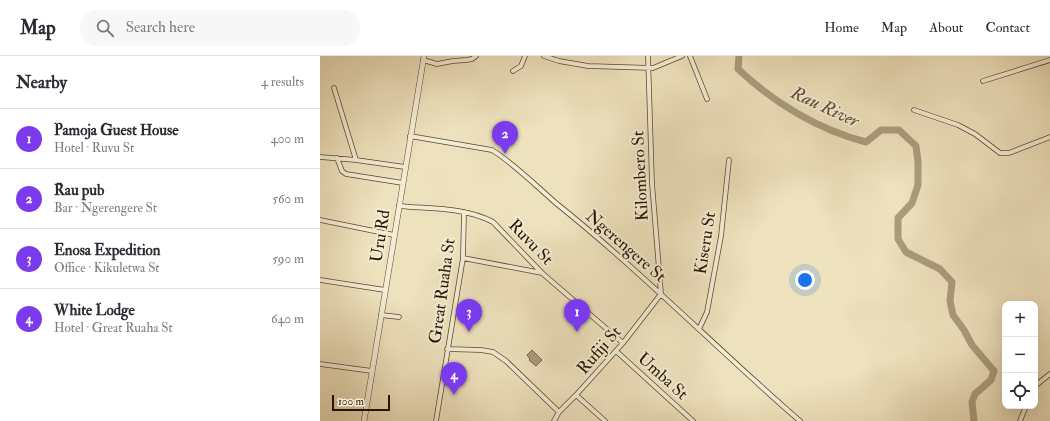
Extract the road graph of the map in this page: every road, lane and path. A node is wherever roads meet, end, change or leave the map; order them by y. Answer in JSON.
{"nodes":[{"id":1,"x":476,"y":56,"type":"edge"},
{"id":2,"x":525,"y":56,"type":"edge"},
{"id":3,"x":544,"y":56,"type":"edge"},
{"id":4,"x":648,"y":56,"type":"edge"},
{"id":5,"x":682,"y":56,"type":"edge"},
{"id":6,"x":690,"y":56,"type":"edge"},
{"id":7,"x":423,"y":58,"type":"edge"},
{"id":8,"x":1050,"y":60,"type":"edge"},
{"id":9,"x":648,"y":68,"type":"junction"},
{"id":10,"x":513,"y":72,"type":"dead end"},
{"id":11,"x":983,"y":81,"type":"dead end"},
{"id":12,"x":334,"y":88,"type":"dead end"},
{"id":13,"x":707,"y":99,"type":"dead end"},
{"id":14,"x":914,"y":110,"type":"dead end"},
{"id":15,"x":410,"y":136,"type":"junction"},
{"id":16,"x":1050,"y":137,"type":"edge"},
{"id":17,"x":320,"y":157,"type":"edge"},
{"id":18,"x":337,"y":158,"type":"junction"},
{"id":19,"x":356,"y":160,"type":"junction"},
{"id":20,"x":729,"y":160,"type":"dead end"},
{"id":21,"x":405,"y":167,"type":"junction"},
{"id":22,"x":402,"y":183,"type":"junction"},
{"id":23,"x":399,"y":206,"type":"junction"},
{"id":24,"x":464,"y":212,"type":"junction"},
{"id":25,"x":320,"y":220,"type":"edge"},
{"id":26,"x":394,"y":235,"type":"junction"},
{"id":27,"x":462,"y":258,"type":"junction"},
{"id":28,"x":542,"y":273,"type":"junction"},
{"id":29,"x":320,"y":280,"type":"edge"},
{"id":30,"x":385,"y":290,"type":"junction"},
{"id":31,"x":661,"y":294,"type":"junction"},
{"id":32,"x":381,"y":315,"type":"junction"},
{"id":33,"x":399,"y":317,"type":"dead end"},
{"id":34,"x":699,"y":329,"type":"junction"},
{"id":35,"x":623,"y":343,"type":"junction"},
{"id":36,"x":447,"y":349,"type":"junction"},
{"id":37,"x":616,"y":351,"type":"junction"},
{"id":38,"x":320,"y":364,"type":"edge"},
{"id":39,"x":372,"y":371,"type":"junction"},
{"id":40,"x":1050,"y":374,"type":"edge"},
{"id":41,"x":1038,"y":383,"type":"edge"},
{"id":42,"x":576,"y":395,"type":"junction"},
{"id":43,"x":1025,"y":409,"type":"edge"},
{"id":44,"x":559,"y":412,"type":"junction"},
{"id":45,"x":364,"y":421,"type":"edge"},
{"id":46,"x":436,"y":421,"type":"edge"},
{"id":47,"x":554,"y":421,"type":"edge"},
{"id":48,"x":605,"y":421,"type":"edge"},
{"id":49,"x":693,"y":421,"type":"edge"},
{"id":50,"x":800,"y":421,"type":"edge"},
{"id":51,"x":1020,"y":421,"type":"edge"}],
"edges":[{"from":1,"to":7,"type":"street"},
{"from":2,"to":10,"type":"street"},
{"from":3,"to":9,"type":"street"},
{"from":4,"to":9,"type":"street","name":"Kilombero St"},
{"from":5,"to":9,"type":"street"},
{"from":6,"to":13,"type":"street"},
{"from":7,"to":15,"type":"street","name":"Uru Rd"},
{"from":8,"to":11,"type":"street"},
{"from":9,"to":31,"type":"street","name":"Kilombero St"},
{"from":12,"to":19,"type":"street"},
{"from":14,"to":16,"type":"street"},
{"from":15,"to":21,"type":"street","name":"Uru Rd"},
{"from":15,"to":31,"type":"street","name":"Ngerengere St"},
{"from":17,"to":18,"type":"street"},
{"from":18,"to":19,"type":"street"},
{"from":18,"to":22,"type":"street"},
{"from":19,"to":21,"type":"street"},
{"from":20,"to":34,"type":"street","name":"Kiseru St"},
{"from":21,"to":22,"type":"street","name":"Uru Rd"},
{"from":22,"to":23,"type":"street","name":"Uru Rd"},
{"from":23,"to":24,"type":"street","name":"Ruvu St"},
{"from":23,"to":26,"type":"street","name":"Uru Rd"},
{"from":24,"to":27,"type":"street","name":"Great Ruaha St"},
{"from":24,"to":28,"type":"street","name":"Ruvu St"},
{"from":25,"to":26,"type":"street"},
{"from":26,"to":30,"type":"street","name":"Uru Rd"},
{"from":27,"to":28,"type":"street"},
{"from":27,"to":36,"type":"street","name":"Great Ruaha St"},
{"from":28,"to":35,"type":"street","name":"Ruvu St"},
{"from":29,"to":30,"type":"street"},
{"from":30,"to":32,"type":"street","name":"Uru Rd"},
{"from":31,"to":34,"type":"street","name":"Ngerengere St"},
{"from":31,"to":35,"type":"street","name":"Rufiji St"},
{"from":32,"to":33,"type":"street"},
{"from":32,"to":39,"type":"street","name":"Uru Rd"},
{"from":34,"to":50,"type":"street","name":"Ngerengere St"},
{"from":35,"to":37,"type":"street","name":"Rufiji St"},
{"from":36,"to":44,"type":"street"},
{"from":36,"to":46,"type":"street","name":"Great Ruaha St"},
{"from":37,"to":42,"type":"street","name":"Rufiji St"},
{"from":37,"to":49,"type":"street","name":"Umba St"},
{"from":38,"to":39,"type":"street"},
{"from":39,"to":45,"type":"street","name":"Uru Rd"},
{"from":40,"to":41,"type":"street"},
{"from":42,"to":44,"type":"street","name":"Rufiji St"},
{"from":42,"to":48,"type":"street"},
{"from":43,"to":51,"type":"street"},
{"from":44,"to":47,"type":"street","name":"Rufiji St"}]}
